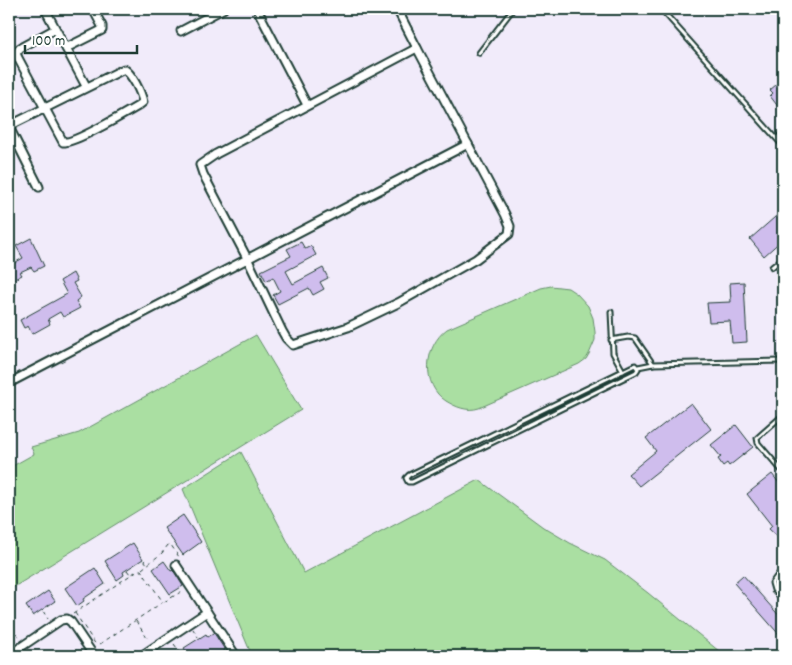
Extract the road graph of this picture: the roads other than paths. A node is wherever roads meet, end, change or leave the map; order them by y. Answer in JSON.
{"nodes":[{"id":1,"x":44,"y":9,"type":"edge"},
{"id":2,"x":93,"y":9,"type":"edge"},
{"id":3,"x":223,"y":9,"type":"edge"},
{"id":4,"x":256,"y":9,"type":"edge"},
{"id":5,"x":397,"y":9,"type":"edge"},
{"id":6,"x":513,"y":9,"type":"edge"},
{"id":7,"x":661,"y":9,"type":"edge"},
{"id":8,"x":55,"y":29,"type":"junction"},
{"id":9,"x":181,"y":31,"type":"dead end"},
{"id":10,"x":66,"y":48,"type":"junction"},
{"id":11,"x":418,"y":48,"type":"junction"},
{"id":12,"x":479,"y":53,"type":"dead end"},
{"id":13,"x":86,"y":86,"type":"junction"},
{"id":14,"x":308,"y":105,"type":"junction"},
{"id":15,"x":45,"y":109,"type":"junction"},
{"id":16,"x":9,"y":126,"type":"edge"},
{"id":17,"x":783,"y":132,"type":"edge"},
{"id":18,"x":777,"y":138,"type":"junction"},
{"id":19,"x":468,"y":144,"type":"junction"},
{"id":20,"x":783,"y":146,"type":"edge"},
{"id":21,"x":39,"y":187,"type":"dead end"},
{"id":22,"x":783,"y":258,"type":"edge"},
{"id":23,"x":248,"y":260,"type":"junction"},
{"id":24,"x":772,"y":267,"type":"dead end"},
{"id":25,"x":611,"y":312,"type":"dead end"},
{"id":26,"x":611,"y":340,"type":"junction"},
{"id":27,"x":783,"y":361,"type":"edge"},
{"id":28,"x":653,"y":364,"type":"junction"},
{"id":29,"x":638,"y":367,"type":"junction"},
{"id":30,"x":623,"y":370,"type":"junction"},
{"id":31,"x":9,"y":383,"type":"edge"},
{"id":32,"x":539,"y":411,"type":"junction"},
{"id":33,"x":783,"y":415,"type":"edge"},
{"id":34,"x":543,"y":419,"type":"junction"},
{"id":35,"x":783,"y":464,"type":"edge"},
{"id":36,"x":779,"y":468,"type":"junction"},
{"id":37,"x":783,"y":472,"type":"edge"},
{"id":38,"x":176,"y":565,"type":"road end"},
{"id":39,"x":783,"y":568,"type":"edge"},
{"id":40,"x":783,"y":600,"type":"edge"},
{"id":41,"x":207,"y":612,"type":"junction"},
{"id":42,"x":9,"y":655,"type":"edge"},
{"id":43,"x":94,"y":656,"type":"edge"},
{"id":44,"x":141,"y":656,"type":"edge"},
{"id":45,"x":236,"y":656,"type":"edge"}],
"edges":[{"from":1,"to":8,"type":"street"},
{"from":2,"to":10,"type":"street"},
{"from":3,"to":9,"type":"street"},
{"from":4,"to":14,"type":"street"},
{"from":5,"to":11,"type":"street"},
{"from":6,"to":12,"type":"lane"},
{"from":7,"to":18,"type":"lane"},
{"from":8,"to":10,"type":"street"},
{"from":8,"to":15,"type":"street"},
{"from":10,"to":13,"type":"street"},
{"from":11,"to":14,"type":"street"},
{"from":11,"to":19,"type":"street"},
{"from":13,"to":15,"type":"street"},
{"from":13,"to":15,"type":"street"},
{"from":14,"to":23,"type":"street"},
{"from":15,"to":16,"type":"street"},
{"from":16,"to":21,"type":"street"},
{"from":17,"to":18,"type":"lane"},
{"from":18,"to":20,"type":"lane"},
{"from":19,"to":23,"type":"street"},
{"from":19,"to":23,"type":"street"},
{"from":22,"to":24,"type":"lane"},
{"from":23,"to":31,"type":"street"},
{"from":25,"to":26,"type":"lane"},
{"from":26,"to":28,"type":"lane"},
{"from":26,"to":30,"type":"lane"},
{"from":27,"to":28,"type":"lane"},
{"from":28,"to":29,"type":"lane"},
{"from":29,"to":30,"type":"lane"},
{"from":29,"to":34,"type":"lane"},
{"from":30,"to":32,"type":"lane"},
{"from":32,"to":34,"type":"lane"},
{"from":32,"to":34,"type":"lane"},
{"from":33,"to":36,"type":"lane"},
{"from":35,"to":36,"type":"lane"},
{"from":36,"to":37,"type":"lane"},
{"from":38,"to":41,"type":"street"},
{"from":39,"to":40,"type":"lane"},
{"from":41,"to":44,"type":"street"},
{"from":41,"to":45,"type":"street"},
{"from":42,"to":43,"type":"street"}]}
